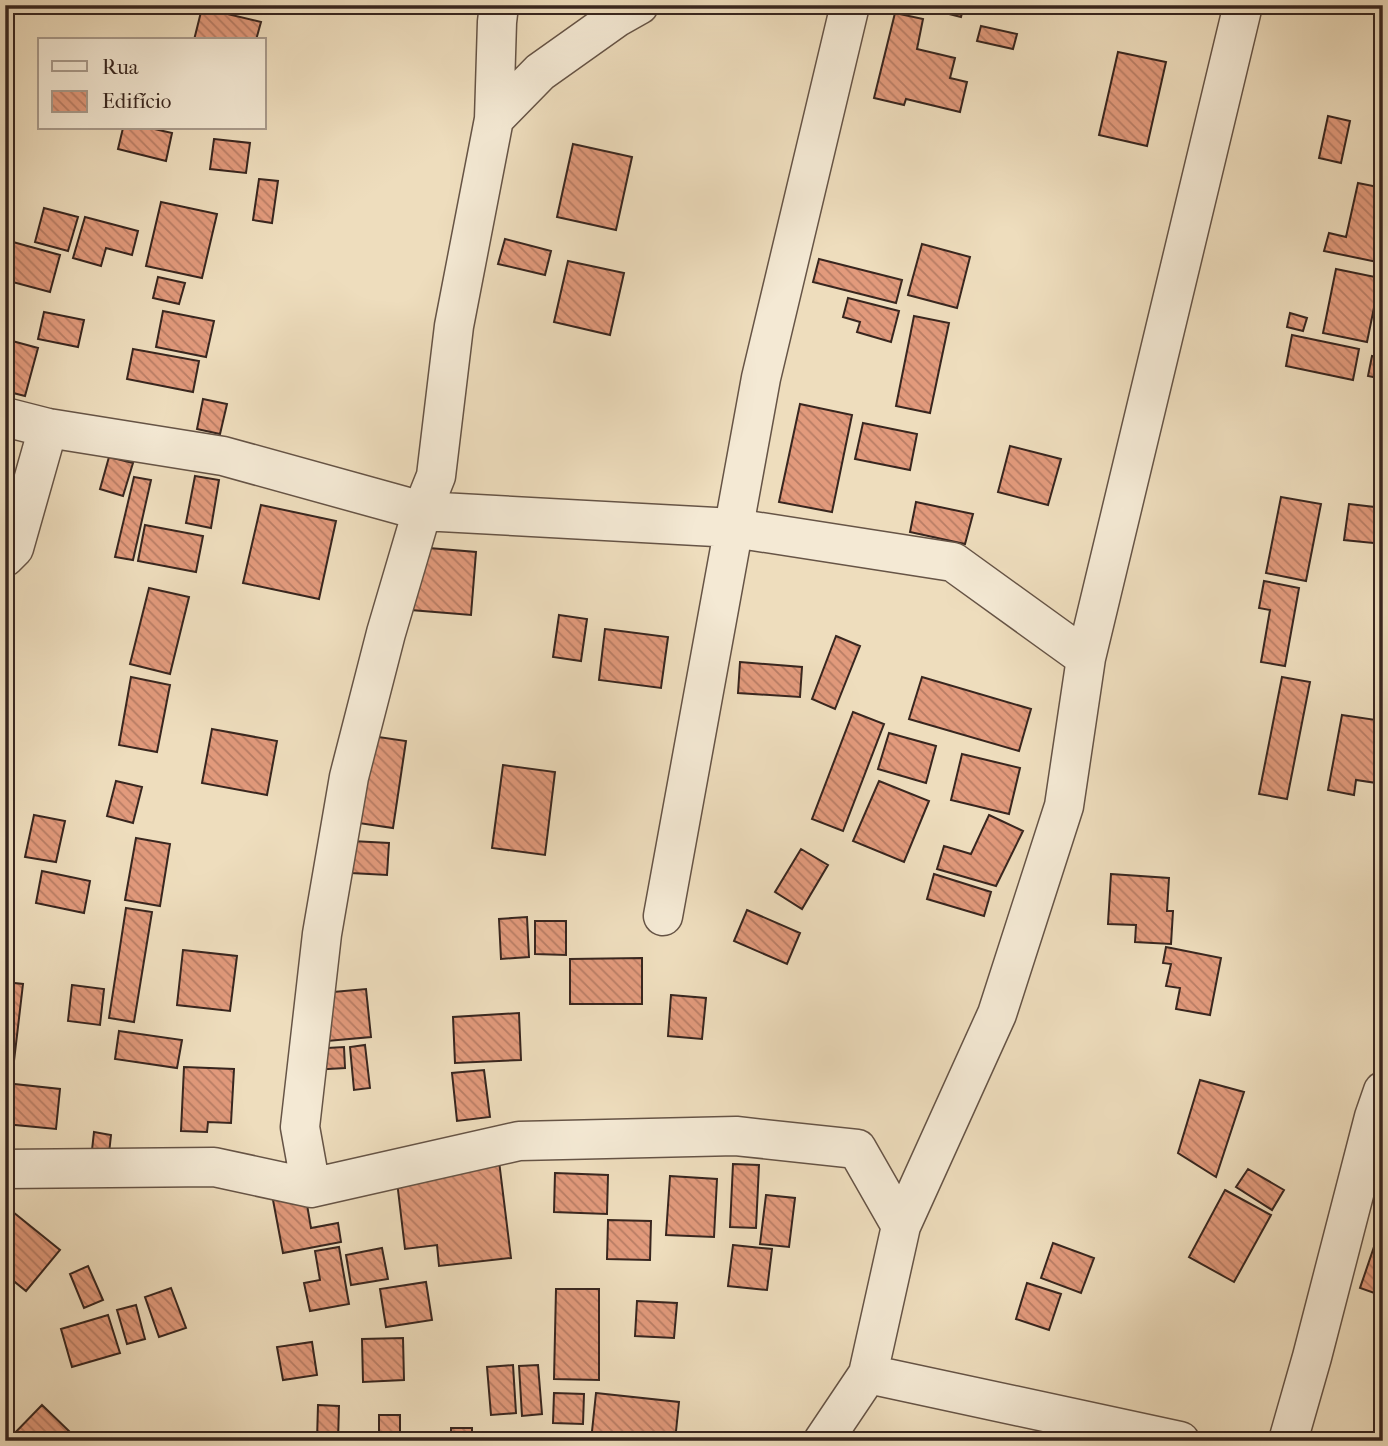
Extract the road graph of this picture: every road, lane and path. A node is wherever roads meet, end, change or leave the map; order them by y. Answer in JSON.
{"nodes":[{"id":1,"x":499,"y":5,"type":"edge"},
{"id":2,"x":639,"y":5,"type":"edge"},
{"id":3,"x":850,"y":5,"type":"edge"},
{"id":4,"x":1243,"y":5,"type":"edge"},
{"id":5,"x":494,"y":119,"type":"junction"},
{"id":6,"x":5,"y":417,"type":"edge"},
{"id":7,"x":48,"y":428,"type":"junction"},
{"id":8,"x":422,"y":510,"type":"junction"},
{"id":9,"x":734,"y":528,"type":"junction"},
{"id":10,"x":5,"y":557,"type":"edge"},
{"id":11,"x":1086,"y":658,"type":"junction"},
{"id":12,"x":663,"y":916,"type":"dead end"},
{"id":13,"x":1383,"y":1091,"type":"edge"},
{"id":14,"x":22,"y":1169,"type":"edge"},
{"id":15,"x":311,"y":1188,"type":"junction"},
{"id":16,"x":5,"y":1199,"type":"edge"},
{"id":17,"x":901,"y":1226,"type":"junction"},
{"id":18,"x":868,"y":1374,"type":"junction"},
{"id":19,"x":823,"y":1441,"type":"edge"},
{"id":20,"x":1180,"y":1441,"type":"edge"},
{"id":21,"x":1288,"y":1441,"type":"edge"}],
"edges":[{"from":1,"to":5,"type":"street"},
{"from":2,"to":5,"type":"street"},
{"from":3,"to":9,"type":"street"},
{"from":4,"to":11,"type":"street"},
{"from":5,"to":8,"type":"street"},
{"from":6,"to":7,"type":"street"},
{"from":7,"to":8,"type":"street"},
{"from":7,"to":10,"type":"street"},
{"from":8,"to":9,"type":"street"},
{"from":8,"to":15,"type":"street"},
{"from":9,"to":11,"type":"street"},
{"from":9,"to":12,"type":"street"},
{"from":11,"to":17,"type":"street"},
{"from":13,"to":21,"type":"street"},
{"from":14,"to":15,"type":"street"},
{"from":14,"to":16,"type":"street"},
{"from":15,"to":17,"type":"street"},
{"from":17,"to":18,"type":"street"},
{"from":18,"to":19,"type":"street"},
{"from":18,"to":20,"type":"street"}]}
